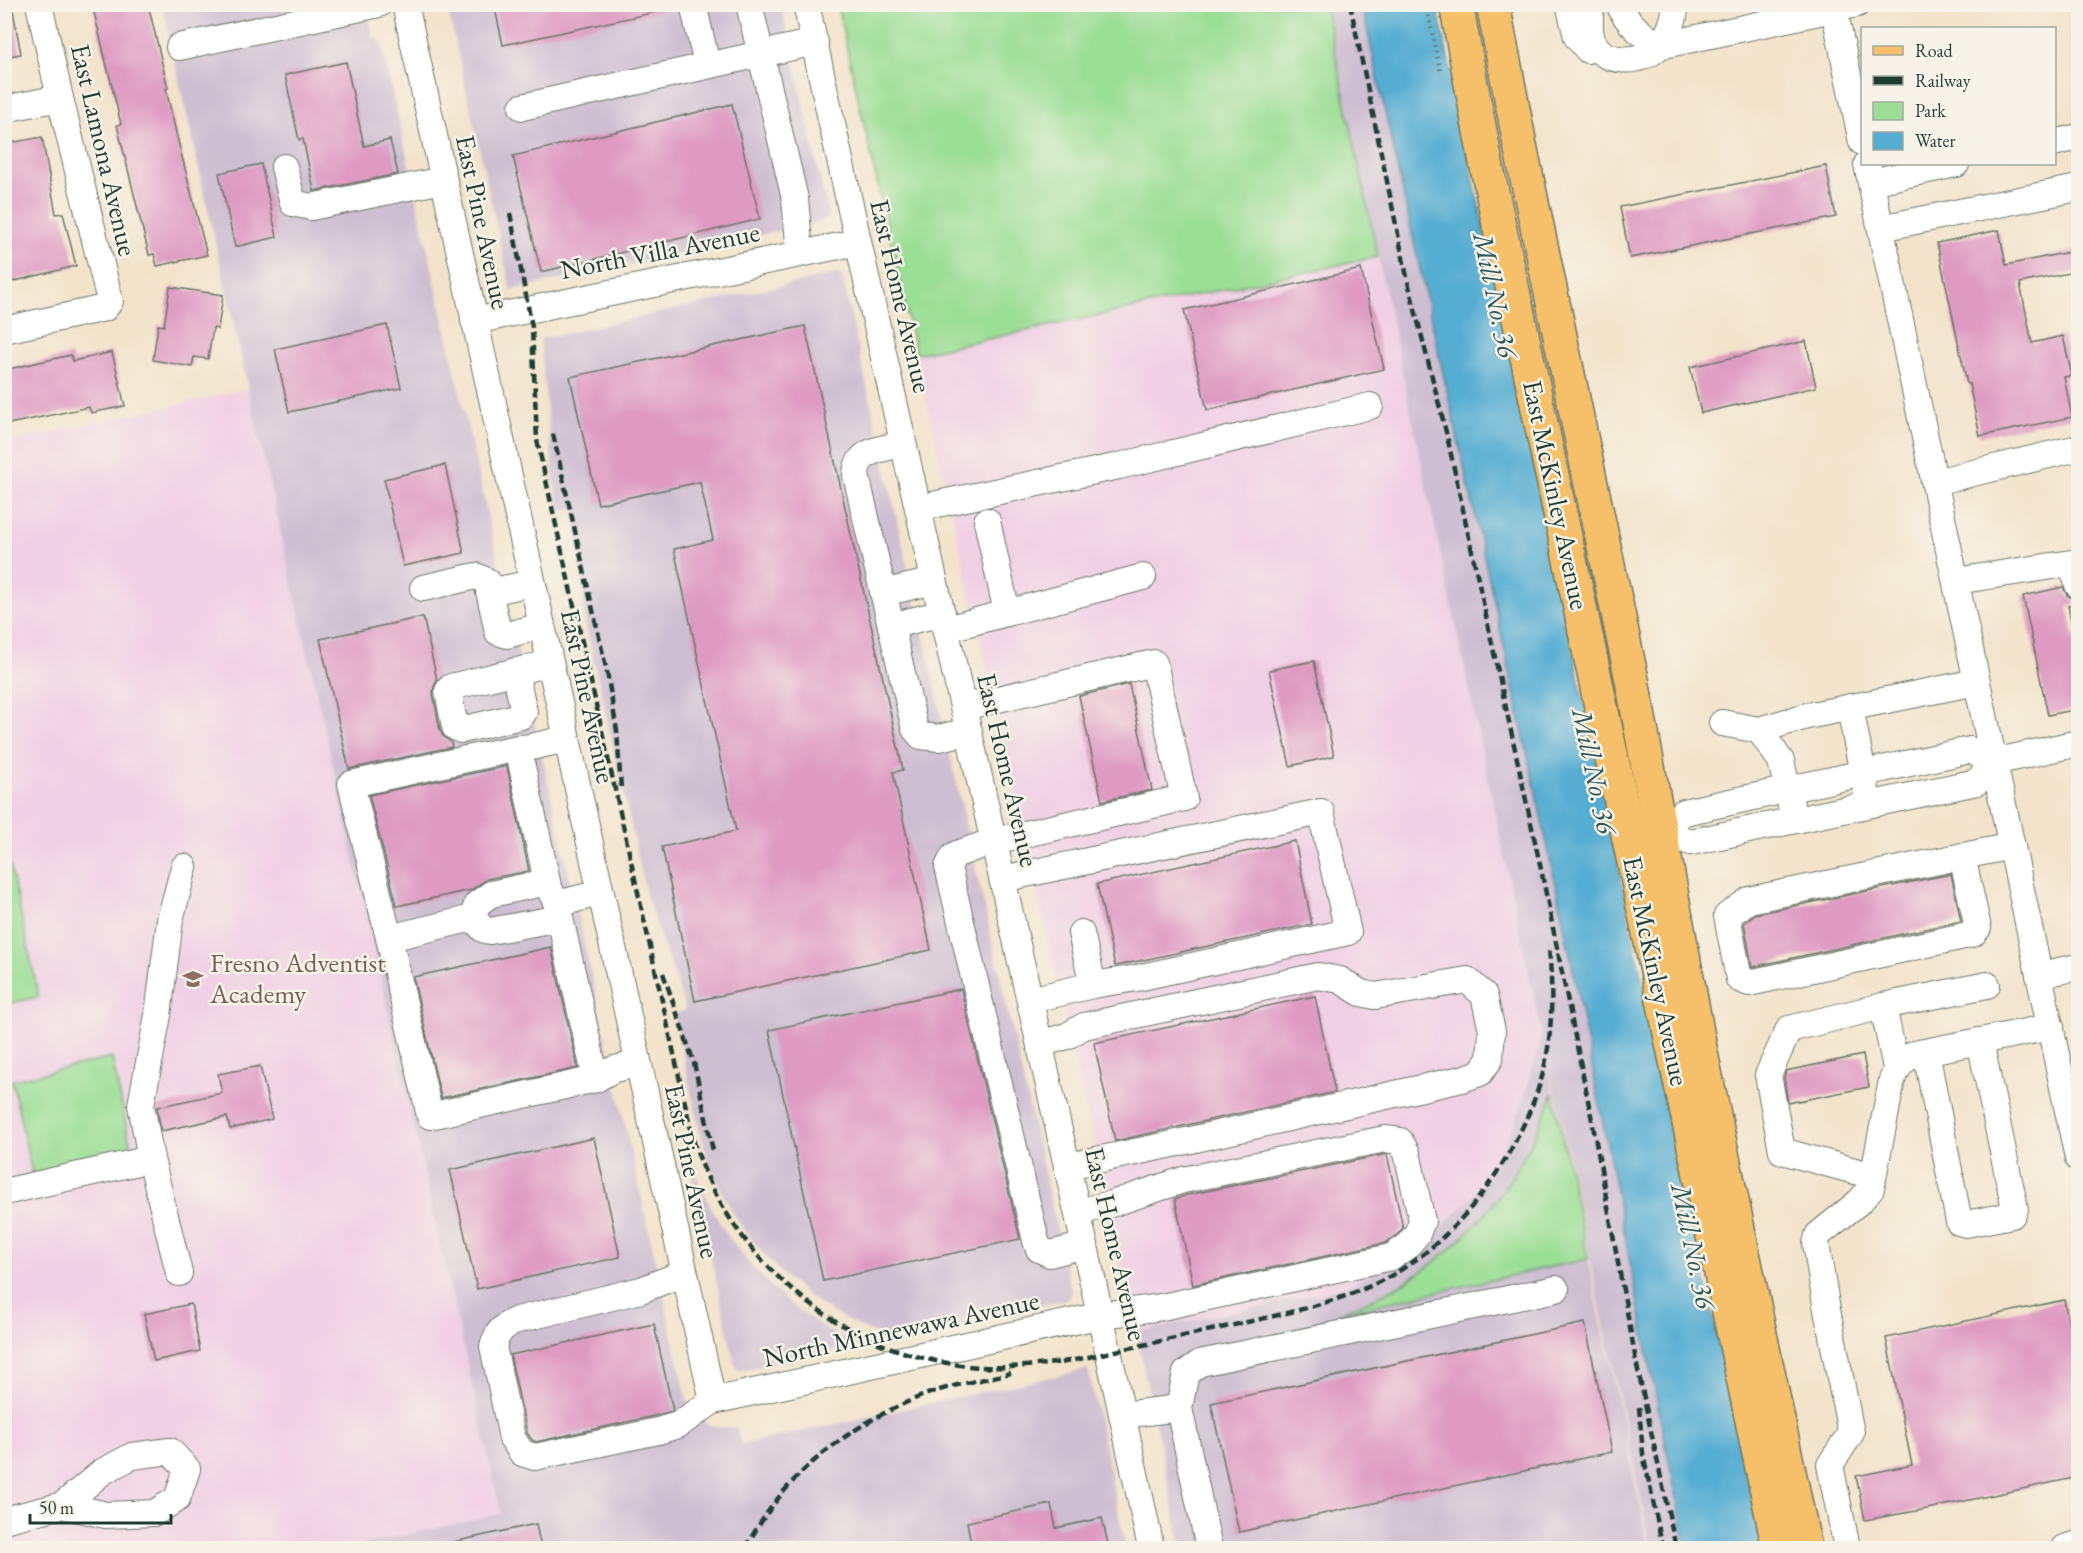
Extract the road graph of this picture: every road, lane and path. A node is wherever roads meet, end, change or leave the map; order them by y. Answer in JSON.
{"nodes":[{"id":1,"x":39,"y":4,"type":"edge"},
{"id":2,"x":379,"y":4,"type":"edge"},
{"id":3,"x":405,"y":4,"type":"edge"},
{"id":4,"x":693,"y":4,"type":"edge"},
{"id":5,"x":749,"y":4,"type":"edge"},
{"id":6,"x":807,"y":4,"type":"edge"},
{"id":7,"x":1456,"y":4,"type":"edge"},
{"id":8,"x":1493,"y":4,"type":"edge"},
{"id":9,"x":1569,"y":4,"type":"edge"},
{"id":10,"x":1591,"y":4,"type":"edge"},
{"id":11,"x":1619,"y":4,"type":"edge"},
{"id":12,"x":1676,"y":4,"type":"edge"},
{"id":13,"x":1846,"y":7,"type":"edge"},
{"id":14,"x":814,"y":42,"type":"junction"},
{"id":15,"x":1659,"y":46,"type":"junction"},
{"id":16,"x":179,"y":47,"type":"dead end"},
{"id":17,"x":761,"y":54,"type":"junction"},
{"id":18,"x":1619,"y":59,"type":"junction"},
{"id":19,"x":707,"y":65,"type":"junction"},
{"id":20,"x":60,"y":98,"type":"junction"},
{"id":21,"x":522,"y":107,"type":"dead end"},
{"id":22,"x":4,"y":109,"type":"edge"},
{"id":23,"x":1861,"y":126,"type":"edge"},
{"id":24,"x":2079,"y":137,"type":"edge"},
{"id":25,"x":2056,"y":142,"type":"edge"},
{"id":26,"x":1486,"y":163,"type":"junction"},
{"id":27,"x":1946,"y":165,"type":"edge"},
{"id":28,"x":285,"y":167,"type":"dead end"},
{"id":29,"x":1869,"y":173,"type":"edge"},
{"id":30,"x":443,"y":180,"type":"junction"},
{"id":31,"x":2079,"y":188,"type":"edge"},
{"id":32,"x":1881,"y":228,"type":"junction"},
{"id":33,"x":858,"y":242,"type":"junction"},
{"id":34,"x":800,"y":254,"type":"junction"},
{"id":35,"x":474,"y":321,"type":"junction"},
{"id":36,"x":4,"y":330,"type":"edge"},
{"id":37,"x":1569,"y":378,"type":"junction"},
{"id":38,"x":1370,"y":406,"type":"dead end"},
{"id":39,"x":1539,"y":416,"type":"junction"},
{"id":40,"x":903,"y":444,"type":"junction"},
{"id":41,"x":2079,"y":448,"type":"edge"},
{"id":42,"x":1935,"y":482,"type":"junction"},
{"id":43,"x":918,"y":508,"type":"junction"},
{"id":44,"x":987,"y":521,"type":"dead end"},
{"id":45,"x":2077,"y":575,"type":"edge"},
{"id":46,"x":1143,"y":577,"type":"dead end"},
{"id":47,"x":934,"y":581,"type":"junction"},
{"id":48,"x":1956,"y":581,"type":"junction"},
{"id":49,"x":532,"y":583,"type":"junction"},
{"id":50,"x":423,"y":588,"type":"dead end"},
{"id":51,"x":489,"y":592,"type":"junction"},
{"id":52,"x":883,"y":592,"type":"junction"},
{"id":53,"x":1007,"y":613,"type":"junction"},
{"id":54,"x":944,"y":621,"type":"junction"},
{"id":55,"x":541,"y":626,"type":"junction"},
{"id":56,"x":891,"y":626,"type":"junction"},
{"id":57,"x":549,"y":663,"type":"junction"},
{"id":58,"x":515,"y":671,"type":"dead end"},
{"id":59,"x":1632,"y":680,"type":"junction"},
{"id":60,"x":1977,"y":681,"type":"junction"},
{"id":61,"x":1850,"y":707,"type":"junction"},
{"id":62,"x":966,"y":719,"type":"junction"},
{"id":63,"x":1722,"y":723,"type":"dead end"},
{"id":64,"x":1759,"y":730,"type":"junction"},
{"id":65,"x":566,"y":739,"type":"junction"},
{"id":66,"x":2079,"y":743,"type":"edge"},
{"id":67,"x":518,"y":748,"type":"junction"},
{"id":68,"x":1994,"y":762,"type":"junction"},
{"id":69,"x":1863,"y":773,"type":"junction"},
{"id":70,"x":1788,"y":789,"type":"junction"},
{"id":71,"x":1869,"y":804,"type":"junction"},
{"id":72,"x":1794,"y":820,"type":"junction"},
{"id":73,"x":1644,"y":835,"type":"junction"},
{"id":74,"x":994,"y":841,"type":"junction"},
{"id":75,"x":2012,"y":846,"type":"junction"},
{"id":76,"x":1962,"y":856,"type":"junction"},
{"id":77,"x":184,"y":867,"type":"dead end"},
{"id":78,"x":1002,"y":879,"type":"junction"},
{"id":79,"x":600,"y":893,"type":"junction"},
{"id":80,"x":555,"y":902,"type":"junction"},
{"id":81,"x":473,"y":918,"type":"junction"},
{"id":82,"x":1081,"y":933,"type":"dead end"},
{"id":83,"x":389,"y":938,"type":"junction"},
{"id":84,"x":2079,"y":967,"type":"edge"},
{"id":85,"x":2039,"y":975,"type":"junction"},
{"id":86,"x":1093,"y":985,"type":"junction"},
{"id":87,"x":1987,"y":986,"type":"dead end"},
{"id":88,"x":1030,"y":1000,"type":"junction"},
{"id":89,"x":1883,"y":1006,"type":"junction"},
{"id":90,"x":2051,"y":1027,"type":"junction"},
{"id":91,"x":1980,"y":1041,"type":"junction"},
{"id":92,"x":1040,"y":1044,"type":"junction"},
{"id":93,"x":1926,"y":1052,"type":"junction"},
{"id":94,"x":638,"y":1064,"type":"junction"},
{"id":95,"x":1896,"y":1068,"type":"junction"},
{"id":96,"x":596,"y":1079,"type":"junction"},
{"id":97,"x":2079,"y":1158,"type":"edge"},
{"id":98,"x":151,"y":1159,"type":"junction"},
{"id":99,"x":1068,"y":1166,"type":"junction"},
{"id":100,"x":1873,"y":1176,"type":"junction"},
{"id":101,"x":4,"y":1192,"type":"edge"},
{"id":102,"x":1078,"y":1212,"type":"junction"},
{"id":103,"x":1086,"y":1245,"type":"junction"},
{"id":104,"x":179,"y":1273,"type":"dead end"},
{"id":105,"x":684,"y":1273,"type":"junction"},
{"id":106,"x":1556,"y":1289,"type":"dead end"},
{"id":107,"x":1101,"y":1316,"type":"junction"},
{"id":108,"x":713,"y":1401,"type":"junction"},
{"id":109,"x":1179,"y":1408,"type":"junction"},
{"id":110,"x":1122,"y":1415,"type":"junction"},
{"id":111,"x":63,"y":1505,"type":"dead end"},
{"id":112,"x":4,"y":1520,"type":"edge"},
{"id":113,"x":2079,"y":1544,"type":"edge"},
{"id":114,"x":1151,"y":1548,"type":"edge"},
{"id":115,"x":1209,"y":1548,"type":"edge"},
{"id":116,"x":1779,"y":1548,"type":"edge"},
{"id":117,"x":1805,"y":1548,"type":"edge"},
{"id":118,"x":1847,"y":1548,"type":"edge"},
{"id":119,"x":2064,"y":1548,"type":"edge"}],
"edges":[{"from":1,"to":20,"type":"street","name":"East Lamona Avenue"},
{"from":2,"to":16,"type":"street"},
{"from":3,"to":30,"type":"street","name":"East Pine Avenue"},
{"from":4,"to":19,"type":"street"},
{"from":5,"to":17,"type":"street"},
{"from":6,"to":14,"type":"street","name":"East Home Avenue"},
{"from":7,"to":26,"type":"main road","name":"East McKinley Avenue"},
{"from":8,"to":37,"type":"main road","name":"East McKinley Avenue"},
{"from":9,"to":18,"type":"street"},
{"from":10,"to":18,"type":"street"},
{"from":11,"to":15,"type":"street"},
{"from":12,"to":15,"type":"street"},
{"from":13,"to":15,"type":"street"},
{"from":13,"to":23,"type":"street"},
{"from":14,"to":17,"type":"street"},
{"from":14,"to":33,"type":"street","name":"East Home Avenue"},
{"from":15,"to":18,"type":"street"},
{"from":17,"to":19,"type":"street"},
{"from":17,"to":34,"type":"street"},
{"from":19,"to":21,"type":"street"},
{"from":20,"to":22,"type":"street"},
{"from":20,"to":36,"type":"street","name":"East Lamona Avenue"},
{"from":24,"to":25,"type":"street"},
{"from":26,"to":37,"type":"main road"},
{"from":26,"to":39,"type":"main road","name":"East McKinley Avenue"},
{"from":27,"to":29,"type":"street"},
{"from":28,"to":30,"type":"street"},
{"from":29,"to":32,"type":"street"},
{"from":30,"to":35,"type":"street","name":"East Pine Avenue"},
{"from":31,"to":32,"type":"street"},
{"from":32,"to":42,"type":"street"},
{"from":33,"to":34,"type":"street","name":"North Villa Avenue"},
{"from":33,"to":40,"type":"street","name":"East Home Avenue"},
{"from":34,"to":35,"type":"street","name":"North Villa Avenue"},
{"from":35,"to":49,"type":"street","name":"East Pine Avenue"},
{"from":37,"to":59,"type":"main road","name":"East McKinley Avenue"},
{"from":38,"to":43,"type":"street"},
{"from":39,"to":59,"type":"main road"},
{"from":39,"to":73,"type":"main road","name":"East McKinley Avenue"},
{"from":40,"to":43,"type":"street","name":"East Home Avenue"},
{"from":40,"to":52,"type":"street"},
{"from":41,"to":42,"type":"street"},
{"from":42,"to":48,"type":"street"},
{"from":43,"to":47,"type":"street","name":"East Home Avenue"},
{"from":44,"to":53,"type":"street"},
{"from":45,"to":48,"type":"street"},
{"from":46,"to":53,"type":"street"},
{"from":47,"to":52,"type":"street"},
{"from":47,"to":54,"type":"street","name":"East Home Avenue"},
{"from":48,"to":60,"type":"street"},
{"from":49,"to":51,"type":"street"},
{"from":49,"to":55,"type":"street","name":"East Pine Avenue"},
{"from":50,"to":51,"type":"street"},
{"from":51,"to":55,"type":"street"},
{"from":52,"to":56,"type":"street"},
{"from":53,"to":54,"type":"street"},
{"from":54,"to":56,"type":"street"},
{"from":54,"to":62,"type":"street","name":"East Home Avenue"},
{"from":55,"to":57,"type":"street","name":"East Pine Avenue"},
{"from":56,"to":62,"type":"street"},
{"from":57,"to":58,"type":"street"},
{"from":57,"to":65,"type":"street","name":"East Pine Avenue"},
{"from":59,"to":73,"type":"main road","name":"East McKinley Avenue"},
{"from":60,"to":61,"type":"street"},
{"from":60,"to":68,"type":"street"},
{"from":61,"to":64,"type":"street"},
{"from":61,"to":69,"type":"street"},
{"from":62,"to":74,"type":"street","name":"East Home Avenue"},
{"from":62,"to":74,"type":"street"},
{"from":63,"to":64,"type":"street"},
{"from":64,"to":70,"type":"street"},
{"from":65,"to":67,"type":"street"},
{"from":65,"to":79,"type":"street","name":"East Pine Avenue"},
{"from":66,"to":68,"type":"street"},
{"from":67,"to":80,"type":"street"},
{"from":67,"to":83,"type":"street"},
{"from":68,"to":69,"type":"street"},
{"from":68,"to":71,"type":"street"},
{"from":68,"to":75,"type":"street"},
{"from":69,"to":70,"type":"street"},
{"from":69,"to":71,"type":"street"},
{"from":70,"to":72,"type":"street"},
{"from":70,"to":73,"type":"street"},
{"from":71,"to":72,"type":"street"},
{"from":72,"to":73,"type":"street"},
{"from":73,"to":116,"type":"main road","name":"East McKinley Avenue"},
{"from":73,"to":117,"type":"main road","name":"East McKinley Avenue"},
{"from":74,"to":78,"type":"street","name":"East Home Avenue"},
{"from":74,"to":103,"type":"street"},
{"from":75,"to":76,"type":"street"},
{"from":75,"to":85,"type":"street"},
{"from":76,"to":76,"type":"street"},
{"from":77,"to":98,"type":"street"},
{"from":78,"to":86,"type":"street"},
{"from":78,"to":88,"type":"street","name":"East Home Avenue"},
{"from":79,"to":80,"type":"street"},
{"from":79,"to":94,"type":"street","name":"East Pine Avenue"},
{"from":80,"to":81,"type":"street"},
{"from":80,"to":81,"type":"street"},
{"from":80,"to":96,"type":"street"},
{"from":81,"to":83,"type":"street"},
{"from":82,"to":86,"type":"street"},
{"from":83,"to":96,"type":"street"},
{"from":84,"to":85,"type":"street"},
{"from":85,"to":90,"type":"street"},
{"from":86,"to":88,"type":"street"},
{"from":87,"to":89,"type":"street"},
{"from":88,"to":92,"type":"street","name":"East Home Avenue"},
{"from":89,"to":95,"type":"street"},
{"from":89,"to":100,"type":"street"},
{"from":90,"to":91,"type":"street"},
{"from":90,"to":97,"type":"street"},
{"from":91,"to":93,"type":"street"},
{"from":91,"to":93,"type":"street"},
{"from":92,"to":99,"type":"street","name":"East Home Avenue"},
{"from":92,"to":99,"type":"street"},
{"from":93,"to":95,"type":"street"},
{"from":94,"to":96,"type":"street"},
{"from":94,"to":105,"type":"street","name":"East Pine Avenue"},
{"from":95,"to":100,"type":"street"},
{"from":98,"to":101,"type":"street"},
{"from":98,"to":104,"type":"street"},
{"from":99,"to":102,"type":"street","name":"East Home Avenue"},
{"from":100,"to":118,"type":"street"},
{"from":102,"to":103,"type":"street","name":"East Home Avenue"},
{"from":102,"to":107,"type":"street","name":"North Minnewawa Avenue"},
{"from":103,"to":107,"type":"street","name":"East Home Avenue"},
{"from":105,"to":108,"type":"street","name":"East Pine Avenue"},
{"from":105,"to":108,"type":"street"},
{"from":106,"to":109,"type":"street"},
{"from":107,"to":108,"type":"street","name":"North Minnewawa Avenue"},
{"from":107,"to":110,"type":"street","name":"East Home Avenue"},
{"from":109,"to":110,"type":"street"},
{"from":109,"to":115,"type":"street"},
{"from":110,"to":114,"type":"street","name":"East Home Avenue"},
{"from":111,"to":112,"type":"street"},
{"from":113,"to":119,"type":"street"}]}
